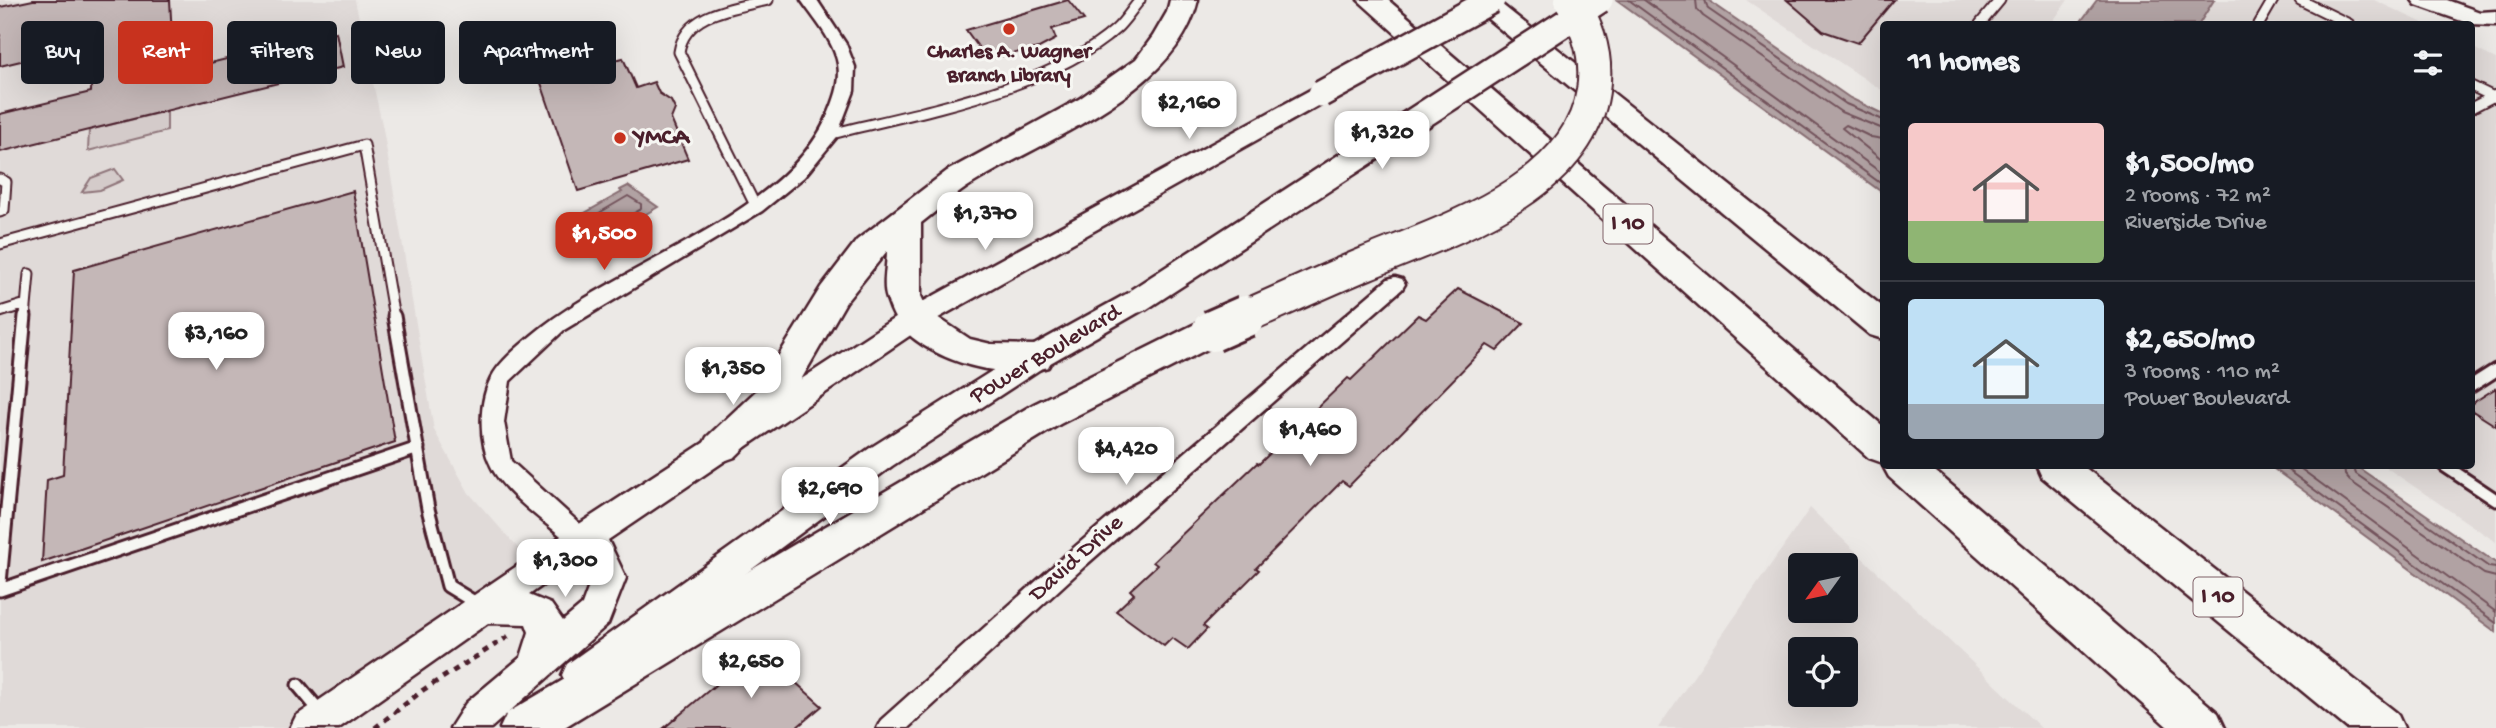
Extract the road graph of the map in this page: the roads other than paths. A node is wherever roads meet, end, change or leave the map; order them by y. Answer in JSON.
{"nodes":[{"id":1,"x":768,"y":0,"type":"edge"},
{"id":2,"x":809,"y":0,"type":"edge"},
{"id":3,"x":1140,"y":0,"type":"edge"},
{"id":4,"x":1184,"y":0,"type":"edge"},
{"id":5,"x":1372,"y":0,"type":"edge"},
{"id":6,"x":1479,"y":0,"type":"edge"},
{"id":7,"x":1492,"y":0,"type":"edge"},
{"id":8,"x":1571,"y":0,"type":"edge"},
{"id":9,"x":1600,"y":0,"type":"edge"},
{"id":10,"x":2000,"y":0,"type":"edge"},
{"id":11,"x":2273,"y":0,"type":"edge"},
{"id":12,"x":2300,"y":0,"type":"edge"},
{"id":13,"x":2409,"y":0,"type":"edge"},
{"id":14,"x":2424,"y":0,"type":"edge"},
{"id":15,"x":2467,"y":0,"type":"edge"},
{"id":16,"x":2496,"y":15,"type":"edge"},
{"id":17,"x":1982,"y":21,"type":"edge"},
{"id":18,"x":2261,"y":21,"type":"edge"},
{"id":19,"x":2343,"y":21,"type":"edge"},
{"id":20,"x":2453,"y":21,"type":"edge"},
{"id":21,"x":2475,"y":32,"type":"edge"},
{"id":22,"x":2496,"y":42,"type":"edge"},
{"id":23,"x":2475,"y":88,"type":"edge"},
{"id":24,"x":2495,"y":97,"type":"edge"},
{"id":25,"x":2475,"y":106,"type":"edge"},
{"id":26,"x":831,"y":134,"type":"junction"},
{"id":27,"x":0,"y":179,"type":"edge"},
{"id":28,"x":755,"y":205,"type":"junction"},
{"id":29,"x":0,"y":212,"type":"edge"},
{"id":30,"x":905,"y":219,"type":"junction"},
{"id":31,"x":0,"y":244,"type":"edge"},
{"id":32,"x":29,"y":274,"type":"dead end"},
{"id":33,"x":1395,"y":284,"type":"dead end"},
{"id":34,"x":26,"y":304,"type":"junction"},
{"id":35,"x":0,"y":312,"type":"edge"},
{"id":36,"x":914,"y":319,"type":"junction"},
{"id":37,"x":1880,"y":324,"type":"edge"},
{"id":38,"x":1035,"y":358,"type":"junction"},
{"id":39,"x":2496,"y":370,"type":"edge"},
{"id":40,"x":2475,"y":383,"type":"edge"},
{"id":41,"x":1880,"y":445,"type":"edge"},
{"id":42,"x":720,"y":447,"type":"junction"},
{"id":43,"x":418,"y":448,"type":"junction"},
{"id":44,"x":1906,"y":469,"type":"edge"},
{"id":45,"x":2060,"y":469,"type":"edge"},
{"id":46,"x":2450,"y":469,"type":"edge"},
{"id":47,"x":2496,"y":500,"type":"edge"},
{"id":48,"x":582,"y":540,"type":"junction"},
{"id":49,"x":0,"y":583,"type":"edge"},
{"id":50,"x":0,"y":590,"type":"edge"},
{"id":51,"x":484,"y":609,"type":"junction"},
{"id":52,"x":533,"y":668,"type":"junction"},
{"id":53,"x":298,"y":685,"type":"dead end"},
{"id":54,"x":317,"y":723,"type":"edge"},
{"id":55,"x":469,"y":728,"type":"edge"},
{"id":56,"x":506,"y":728,"type":"edge"},
{"id":57,"x":523,"y":728,"type":"edge"},
{"id":58,"x":890,"y":728,"type":"edge"},
{"id":59,"x":2202,"y":728,"type":"edge"},
{"id":60,"x":2381,"y":728,"type":"edge"}],
"edges":[{"from":1,"to":28,"type":"lane"},
{"from":2,"to":26,"type":"street"},
{"from":3,"to":26,"type":"lane"},
{"from":4,"to":30,"type":"highway"},
{"from":5,"to":41,"type":"highway","number":"I 10"},
{"from":6,"to":37,"type":"highway"},
{"from":7,"to":36,"type":"main road","bridge":true},
{"from":8,"to":57,"type":"highway","bridge":true},
{"from":9,"to":38,"type":"main road","name":"Power Boulevard","bridge":true},
{"from":10,"to":17,"type":"lane"},
{"from":11,"to":18,"type":"lane"},
{"from":12,"to":19,"type":"lane"},
{"from":13,"to":20,"type":"main road"},
{"from":14,"to":16,"type":"main road"},
{"from":15,"to":16,"type":"main road"},
{"from":21,"to":22,"type":"main road"},
{"from":23,"to":24,"type":"lane"},
{"from":24,"to":25,"type":"lane"},
{"from":26,"to":28,"type":"street"},
{"from":27,"to":29,"type":"lane"},
{"from":28,"to":48,"type":"street"},
{"from":30,"to":36,"type":"highway"},
{"from":30,"to":42,"type":"highway"},
{"from":31,"to":43,"type":"lane"},
{"from":32,"to":34,"type":"lane"},
{"from":33,"to":58,"type":"street","name":"David Drive"},
{"from":34,"to":35,"type":"lane"},
{"from":34,"to":49,"type":"lane"},
{"from":36,"to":38,"type":"highway"},
{"from":36,"to":42,"type":"main road"},
{"from":38,"to":56,"type":"main road","name":"Power Boulevard"},
{"from":39,"to":40,"type":"lane"},
{"from":42,"to":48,"type":"main road"},
{"from":43,"to":50,"type":"lane"},
{"from":43,"to":51,"type":"lane"},
{"from":44,"to":59,"type":"highway"},
{"from":45,"to":60,"type":"highway","number":"I 10"},
{"from":46,"to":47,"type":"lane"},
{"from":48,"to":51,"type":"main road"},
{"from":48,"to":52,"type":"main road"},
{"from":51,"to":52,"type":"main road"},
{"from":51,"to":54,"type":"main road"},
{"from":52,"to":55,"type":"main road"},
{"from":53,"to":54,"type":"lane"}]}
